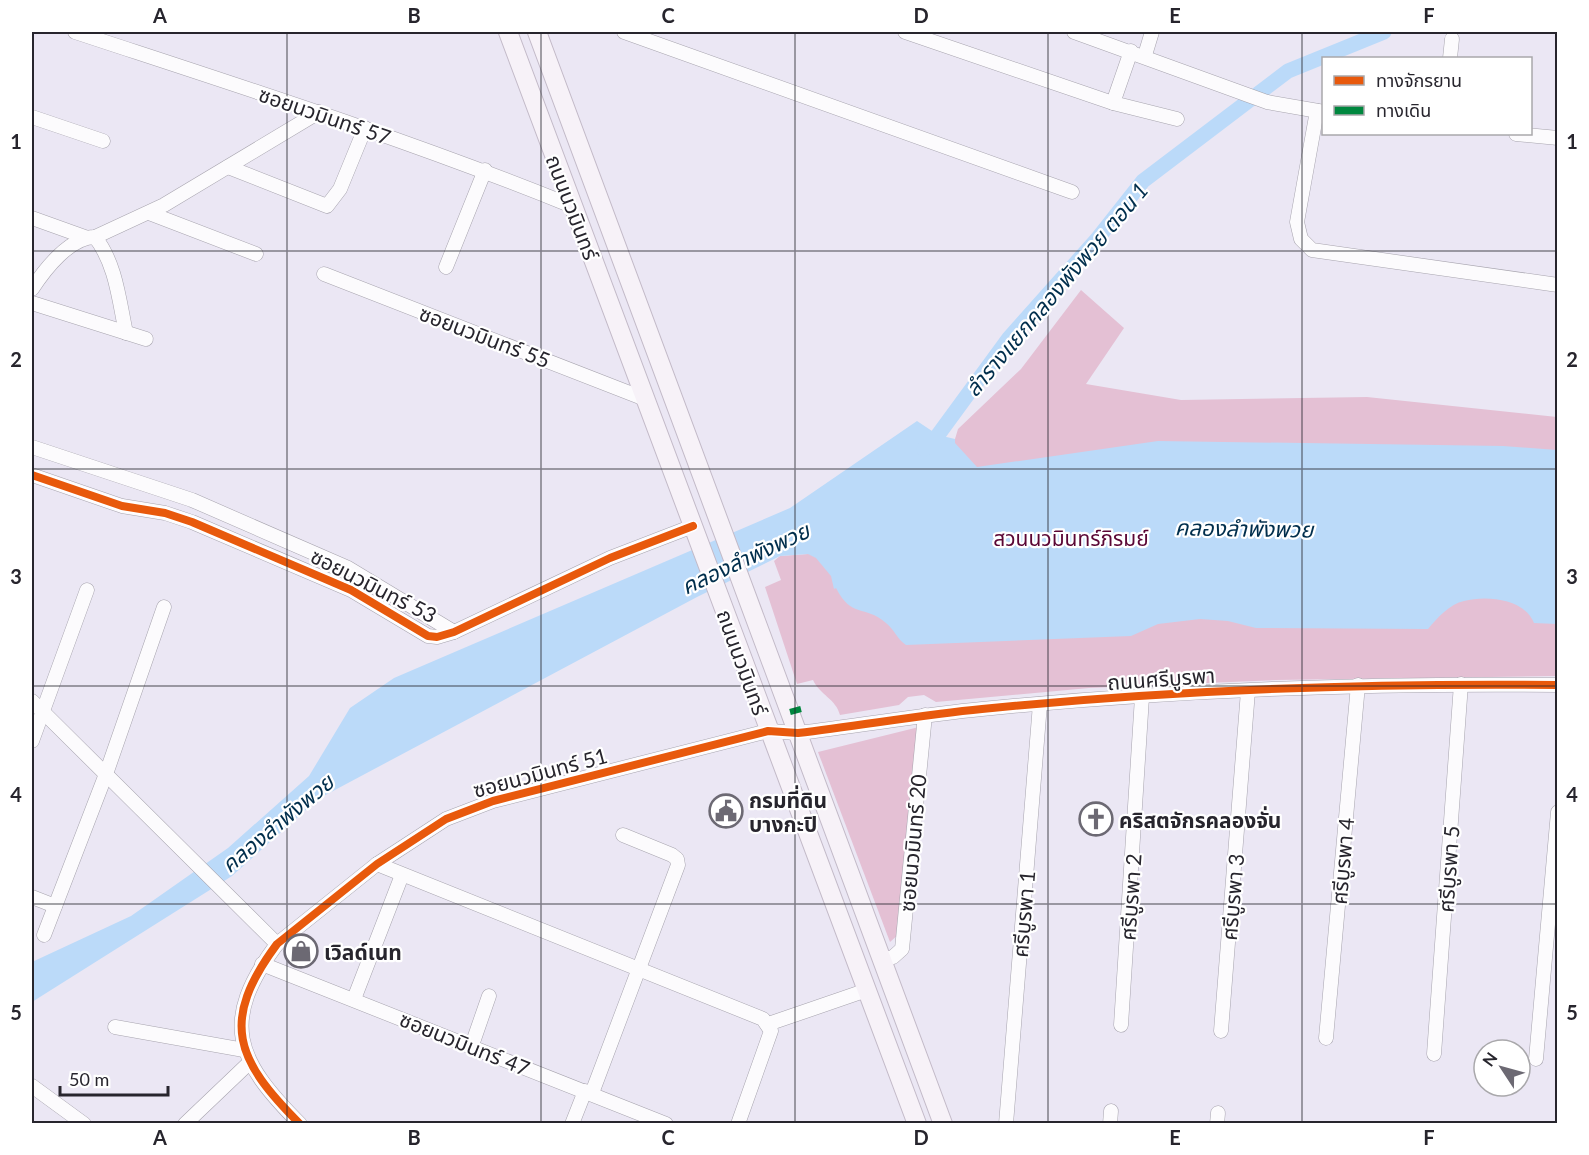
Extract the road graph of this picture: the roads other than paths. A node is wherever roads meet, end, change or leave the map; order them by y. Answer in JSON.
{"nodes":[{"id":1,"x":75,"y":32,"type":"edge"},
{"id":2,"x":508,"y":32,"type":"edge"},
{"id":3,"x":537,"y":32,"type":"edge"},
{"id":4,"x":624,"y":32,"type":"edge"},
{"id":5,"x":905,"y":32,"type":"edge"},
{"id":6,"x":1074,"y":32,"type":"edge"},
{"id":7,"x":1152,"y":32,"type":"edge"},
{"id":8,"x":940,"y":37,"type":"edge"},
{"id":9,"x":1452,"y":39,"type":"dead end"},
{"id":10,"x":1138,"y":53,"type":"junction"},
{"id":11,"x":1450,"y":57,"type":"edge"},
{"id":12,"x":1113,"y":103,"type":"junction"},
{"id":13,"x":1320,"y":111,"type":"edge"},
{"id":14,"x":319,"y":112,"type":"junction"},
{"id":15,"x":32,"y":117,"type":"edge"},
{"id":16,"x":1178,"y":119,"type":"dead end"},
{"id":17,"x":365,"y":128,"type":"junction"},
{"id":18,"x":1526,"y":135,"type":"edge"},
{"id":19,"x":1557,"y":138,"type":"edge"},
{"id":20,"x":103,"y":141,"type":"dead end"},
{"id":21,"x":228,"y":167,"type":"junction"},
{"id":22,"x":485,"y":171,"type":"junction"},
{"id":23,"x":1072,"y":192,"type":"dead end"},
{"id":24,"x":572,"y":206,"type":"junction"},
{"id":25,"x":149,"y":213,"type":"junction"},
{"id":26,"x":32,"y":218,"type":"edge"},
{"id":27,"x":90,"y":237,"type":"junction"},
{"id":28,"x":256,"y":254,"type":"dead end"},
{"id":29,"x":446,"y":267,"type":"dead end"},
{"id":30,"x":324,"y":274,"type":"dead end"},
{"id":31,"x":1557,"y":285,"type":"edge"},
{"id":32,"x":32,"y":289,"type":"edge"},
{"id":33,"x":32,"y":303,"type":"edge"},
{"id":34,"x":126,"y":333,"type":"junction"},
{"id":35,"x":146,"y":339,"type":"dead end"},
{"id":36,"x":645,"y":399,"type":"junction"},
{"id":37,"x":32,"y":447,"type":"edge"},
{"id":38,"x":32,"y":475,"type":"edge"},
{"id":39,"x":696,"y":535,"type":"junction"},
{"id":40,"x":87,"y":590,"type":"dead end"},
{"id":41,"x":164,"y":607,"type":"dead end"},
{"id":42,"x":454,"y":633,"type":"junction"},
{"id":43,"x":1461,"y":684,"type":"junction"},
{"id":44,"x":1358,"y":685,"type":"junction"},
{"id":45,"x":1557,"y":685,"type":"edge"},
{"id":46,"x":1248,"y":690,"type":"junction"},
{"id":47,"x":1142,"y":697,"type":"junction"},
{"id":48,"x":32,"y":701,"type":"edge"},
{"id":49,"x":1040,"y":704,"type":"junction"},
{"id":50,"x":43,"y":711,"type":"junction"},
{"id":51,"x":925,"y":715,"type":"junction"},
{"id":52,"x":768,"y":730,"type":"junction"},
{"id":53,"x":798,"y":733,"type":"junction"},
{"id":54,"x":32,"y":741,"type":"edge"},
{"id":55,"x":106,"y":774,"type":"junction"},
{"id":56,"x":1557,"y":813,"type":"edge"},
{"id":57,"x":623,"y":835,"type":"dead end"},
{"id":58,"x":377,"y":864,"type":"junction"},
{"id":59,"x":402,"y":875,"type":"junction"},
{"id":60,"x":32,"y":897,"type":"edge"},
{"id":61,"x":55,"y":906,"type":"junction"},
{"id":62,"x":44,"y":935,"type":"dead end"},
{"id":63,"x":278,"y":944,"type":"junction"},
{"id":64,"x":882,"y":960,"type":"junction"},
{"id":65,"x":262,"y":964,"type":"junction"},
{"id":66,"x":639,"y":971,"type":"junction"},
{"id":67,"x":867,"y":990,"type":"junction"},
{"id":68,"x":489,"y":996,"type":"dead end"},
{"id":69,"x":354,"y":999,"type":"junction"},
{"id":70,"x":768,"y":1024,"type":"junction"},
{"id":71,"x":1121,"y":1025,"type":"dead end"},
{"id":72,"x":115,"y":1027,"type":"dead end"},
{"id":73,"x":1221,"y":1031,"type":"dead end"},
{"id":74,"x":1326,"y":1038,"type":"dead end"},
{"id":75,"x":472,"y":1045,"type":"junction"},
{"id":76,"x":1434,"y":1054,"type":"dead end"},
{"id":77,"x":246,"y":1057,"type":"junction"},
{"id":78,"x":1536,"y":1059,"type":"dead end"},
{"id":79,"x":32,"y":1086,"type":"edge"},
{"id":80,"x":588,"y":1092,"type":"junction"},
{"id":81,"x":75,"y":1121,"type":"edge"},
{"id":82,"x":185,"y":1124,"type":"edge"},
{"id":83,"x":300,"y":1124,"type":"edge"},
{"id":84,"x":572,"y":1124,"type":"edge"},
{"id":85,"x":666,"y":1124,"type":"edge"},
{"id":86,"x":738,"y":1124,"type":"edge"},
{"id":87,"x":917,"y":1124,"type":"edge"},
{"id":88,"x":943,"y":1124,"type":"edge"},
{"id":89,"x":1006,"y":1124,"type":"edge"}],
"edges":[{"from":1,"to":14,"type":"street","name":"ซอยนวมินทร์ 57"},
{"from":2,"to":24,"type":"main road","name":"ถนนนวมินทร์"},
{"from":3,"to":53,"type":"main road","name":"ถนนนวมินทร์"},
{"from":4,"to":23,"type":"street"},
{"from":5,"to":8,"type":"street"},
{"from":6,"to":10,"type":"street"},
{"from":7,"to":10,"type":"street"},
{"from":8,"to":12,"type":"street"},
{"from":9,"to":11,"type":"street"},
{"from":10,"to":12,"type":"street"},
{"from":10,"to":13,"type":"street"},
{"from":12,"to":16,"type":"street"},
{"from":13,"to":31,"type":"street"},
{"from":14,"to":17,"type":"street","name":"ซอยนวมินทร์ 57"},
{"from":14,"to":21,"type":"street"},
{"from":15,"to":20,"type":"street"},
{"from":17,"to":21,"type":"street"},
{"from":17,"to":22,"type":"street","name":"ซอยนวมินทร์ 57"},
{"from":18,"to":19,"type":"street"},
{"from":21,"to":25,"type":"street"},
{"from":22,"to":24,"type":"street","name":"ซอยนวมินทร์ 57"},
{"from":22,"to":29,"type":"street"},
{"from":24,"to":36,"type":"main road","name":"ถนนนวมินทร์"},
{"from":25,"to":27,"type":"street"},
{"from":25,"to":28,"type":"street"},
{"from":26,"to":27,"type":"street"},
{"from":27,"to":32,"type":"street"},
{"from":27,"to":34,"type":"street"},
{"from":30,"to":36,"type":"street","name":"ซอยนวมินทร์ 55"},
{"from":33,"to":34,"type":"street"},
{"from":34,"to":35,"type":"street"},
{"from":36,"to":39,"type":"main road","name":"ถนนนวมินทร์"},
{"from":37,"to":42,"type":"street"},
{"from":38,"to":42,"type":"street","name":"ซอยนวมินทร์ 53"},
{"from":39,"to":42,"type":"street","name":"ซอยนวมินทร์ 53"},
{"from":39,"to":52,"type":"main road","name":"ถนนนวมินทร์"},
{"from":40,"to":50,"type":"street"},
{"from":41,"to":55,"type":"street"},
{"from":43,"to":44,"type":"street","name":"ถนนศรีบูรพา"},
{"from":43,"to":45,"type":"street","name":"ถนนศรีบูรพา"},
{"from":43,"to":76,"type":"street","name":"ศรีบูรพา 5"},
{"from":44,"to":46,"type":"street","name":"ถนนศรีบูรพา"},
{"from":44,"to":74,"type":"street","name":"ศรีบูรพา 4"},
{"from":46,"to":47,"type":"street","name":"ถนนศรีบูรพา"},
{"from":46,"to":73,"type":"street","name":"ศรีบูรพา 3"},
{"from":47,"to":49,"type":"street","name":"ถนนศรีบูรพา"},
{"from":47,"to":71,"type":"street","name":"ศรีบูรพา 2"},
{"from":48,"to":50,"type":"street"},
{"from":49,"to":51,"type":"street","name":"ถนนศรีบูรพา"},
{"from":49,"to":89,"type":"street","name":"ศรีบูรพา 1"},
{"from":50,"to":54,"type":"street"},
{"from":50,"to":55,"type":"street"},
{"from":51,"to":53,"type":"street","name":"ถนนศรีบูรพา"},
{"from":51,"to":64,"type":"street","name":"ซอยนวมินทร์ 20"},
{"from":52,"to":53,"type":"street","name":"ถนนศรีบูรพา"},
{"from":52,"to":58,"type":"street","name":"ซอยนวมินทร์ 51"},
{"from":52,"to":67,"type":"main road","name":"ถนนนวมินทร์"},
{"from":53,"to":64,"type":"main road","name":"ถนนนวมินทร์"},
{"from":55,"to":61,"type":"street"},
{"from":55,"to":63,"type":"street"},
{"from":56,"to":78,"type":"street"},
{"from":57,"to":66,"type":"street"},
{"from":58,"to":59,"type":"street"},
{"from":58,"to":63,"type":"street","name":"ซอยนวมินทร์ 51"},
{"from":59,"to":66,"type":"street"},
{"from":59,"to":69,"type":"street"},
{"from":60,"to":61,"type":"street"},
{"from":61,"to":62,"type":"street"},
{"from":63,"to":65,"type":"street","name":"ซอยนวมินทร์ 51"},
{"from":64,"to":88,"type":"main road","name":"ถนนนวมินทร์"},
{"from":65,"to":69,"type":"street","name":"ซอยนวมินทร์ 47"},
{"from":65,"to":77,"type":"street","name":"ซอยนวมินทร์ 51"},
{"from":66,"to":70,"type":"street"},
{"from":66,"to":80,"type":"street"},
{"from":67,"to":70,"type":"street"},
{"from":67,"to":87,"type":"main road","name":"ถนนนวมินทร์"},
{"from":68,"to":75,"type":"street"},
{"from":69,"to":75,"type":"street","name":"ซอยนวมินทร์ 47"},
{"from":70,"to":86,"type":"street"},
{"from":72,"to":77,"type":"street"},
{"from":75,"to":80,"type":"street","name":"ซอยนวมินทร์ 47"},
{"from":77,"to":82,"type":"street"},
{"from":77,"to":83,"type":"street"},
{"from":79,"to":81,"type":"street"},
{"from":80,"to":84,"type":"street"},
{"from":80,"to":85,"type":"street","name":"ซอยนวมินทร์ 47"}]}
